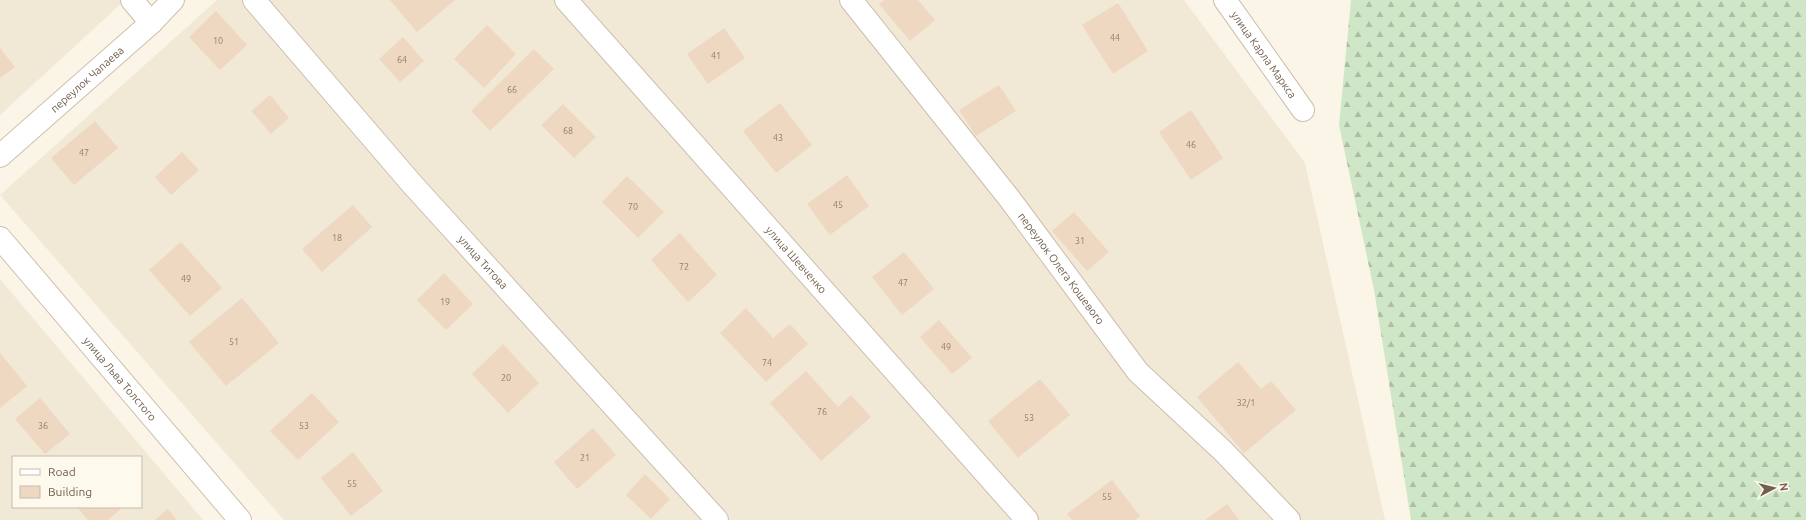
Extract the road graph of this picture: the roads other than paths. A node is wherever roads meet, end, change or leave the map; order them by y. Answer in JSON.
{"nodes":[{"id":1,"x":132,"y":0,"type":"edge"},
{"id":2,"x":173,"y":0,"type":"edge"},
{"id":3,"x":254,"y":0,"type":"edge"},
{"id":4,"x":566,"y":0,"type":"edge"},
{"id":5,"x":851,"y":0,"type":"edge"},
{"id":6,"x":1225,"y":0,"type":"edge"},
{"id":7,"x":151,"y":23,"type":"junction"},
{"id":8,"x":1303,"y":110,"type":"dead end"},
{"id":9,"x":0,"y":156,"type":"edge"},
{"id":10,"x":0,"y":238,"type":"edge"},
{"id":11,"x":240,"y":520,"type":"edge"},
{"id":12,"x":717,"y":520,"type":"edge"},
{"id":13,"x":1027,"y":520,"type":"edge"},
{"id":14,"x":1289,"y":520,"type":"edge"}],
"edges":[{"from":1,"to":7,"type":"street"},
{"from":2,"to":7,"type":"street","name":"переулок Чапаева"},
{"from":3,"to":12,"type":"street","name":"улица Титова"},
{"from":4,"to":13,"type":"street","name":"улица Шевченко"},
{"from":5,"to":14,"type":"street","name":"переулок Олега Кошевого"},
{"from":6,"to":8,"type":"street","name":"улица Карла Маркса"},
{"from":7,"to":9,"type":"street","name":"переулок Чапаева"},
{"from":10,"to":11,"type":"street","name":"улица Льва Толстого"}]}
